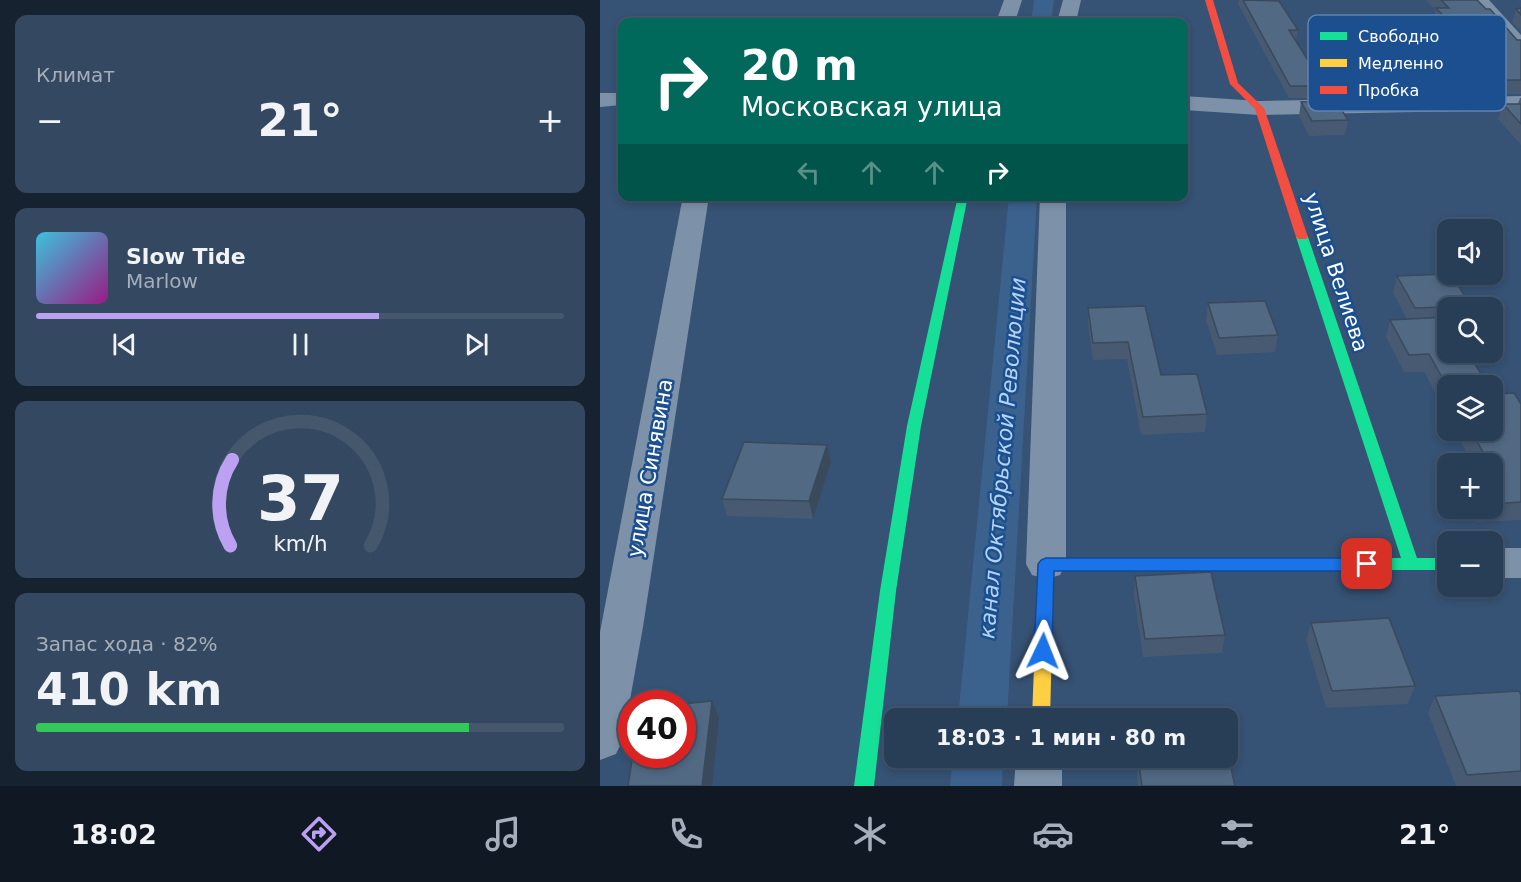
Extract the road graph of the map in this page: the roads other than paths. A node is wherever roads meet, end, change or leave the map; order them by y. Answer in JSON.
{"nodes":[{"id":1,"x":1013,"y":0,"type":"edge"},
{"id":2,"x":1072,"y":0,"type":"edge"},
{"id":3,"x":1209,"y":0,"type":"edge"},
{"id":4,"x":1479,"y":0,"type":"edge"},
{"id":5,"x":1492,"y":15,"type":"edge"},
{"id":6,"x":1007,"y":18,"type":"edge"},
{"id":7,"x":1068,"y":18,"type":"edge"},
{"id":8,"x":1506,"y":30,"type":"edge"},
{"id":9,"x":1521,"y":47,"type":"edge"},
{"id":10,"x":618,"y":99,"type":"edge"},
{"id":11,"x":600,"y":100,"type":"edge"},
{"id":12,"x":1188,"y":103,"type":"edge"},
{"id":13,"x":1506,"y":103,"type":"edge"},
{"id":14,"x":1521,"y":103,"type":"edge"},
{"id":15,"x":1308,"y":107,"type":"edge"},
{"id":16,"x":1259,"y":108,"type":"junction"},
{"id":17,"x":695,"y":201,"type":"edge"},
{"id":18,"x":962,"y":201,"type":"edge"},
{"id":19,"x":1053,"y":201,"type":"edge"},
{"id":20,"x":1503,"y":563,"type":"edge"},
{"id":21,"x":1521,"y":563,"type":"edge"},
{"id":22,"x":1046,"y":564,"type":"junction"},
{"id":23,"x":1411,"y":564,"type":"junction"},
{"id":24,"x":1437,"y":564,"type":"edge"},
{"id":25,"x":1041,"y":708,"type":"edge"},
{"id":26,"x":600,"y":739,"type":"edge"},
{"id":27,"x":1039,"y":768,"type":"edge"},
{"id":28,"x":864,"y":786,"type":"edge"},
{"id":29,"x":1038,"y":786,"type":"edge"}],
"edges":[{"from":1,"to":6,"type":"street"},
{"from":2,"to":7,"type":"street"},
{"from":3,"to":16,"type":"street","name":"улица Велиева"},
{"from":4,"to":5,"type":"street"},
{"from":8,"to":9,"type":"street"},
{"from":10,"to":11,"type":"street"},
{"from":12,"to":16,"type":"street"},
{"from":13,"to":14,"type":"street"},
{"from":15,"to":16,"type":"street"},
{"from":16,"to":23,"type":"street","name":"улица Велиева"},
{"from":17,"to":26,"type":"street","name":"улица Синявина"},
{"from":18,"to":28,"type":"street"},
{"from":19,"to":22,"type":"street"},
{"from":20,"to":21,"type":"street"},
{"from":22,"to":23,"type":"street"},
{"from":22,"to":25,"type":"street"},
{"from":23,"to":24,"type":"street"},
{"from":27,"to":29,"type":"street"}]}
